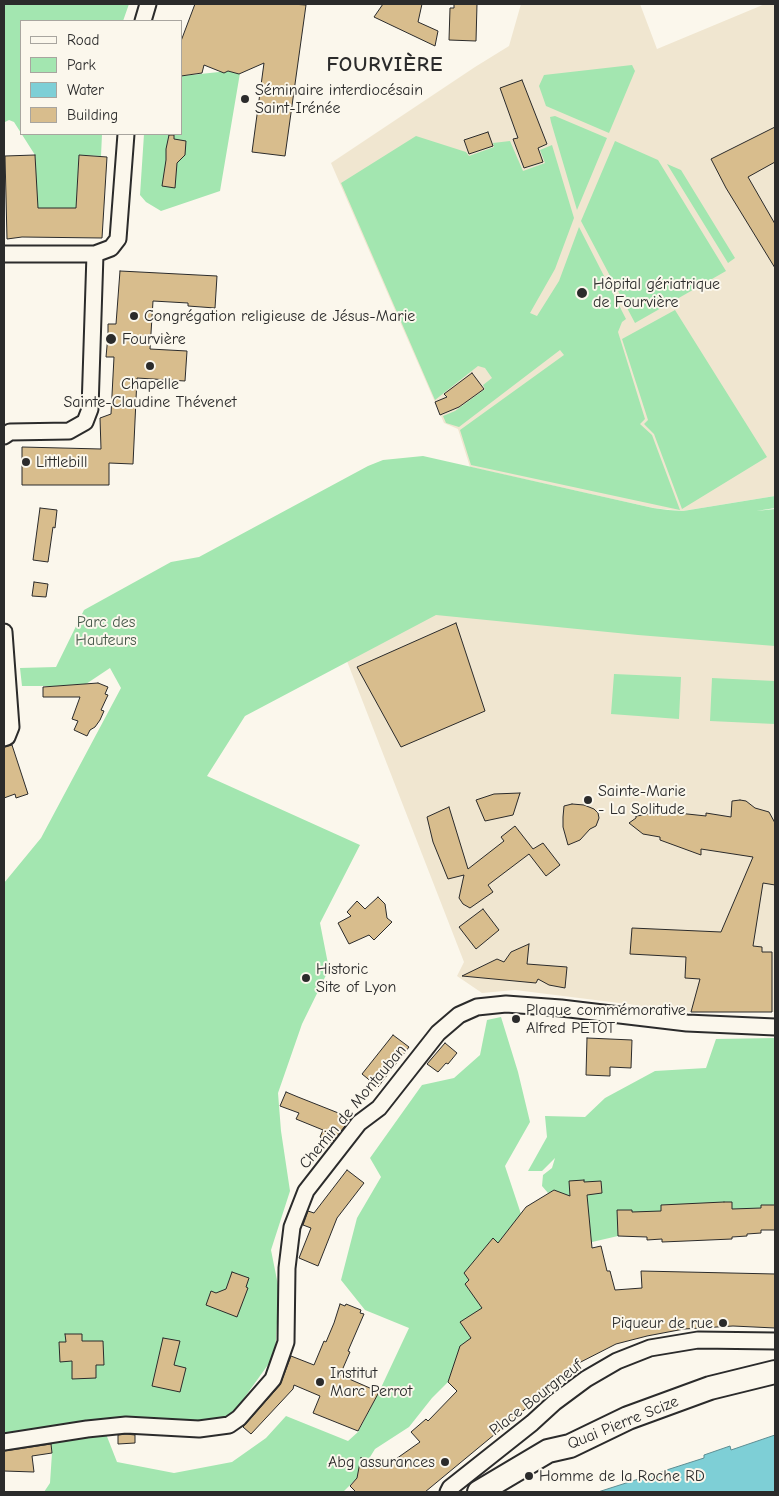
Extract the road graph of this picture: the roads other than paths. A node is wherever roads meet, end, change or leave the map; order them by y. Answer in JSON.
{"nodes":[{"id":1,"x":148,"y":4,"type":"edge"},
{"id":2,"x":143,"y":20,"type":"edge"},
{"id":3,"x":126,"y":135,"type":"edge"},
{"id":4,"x":4,"y":254,"type":"edge"},
{"id":5,"x":95,"y":254,"type":"junction"},
{"id":6,"x":7,"y":434,"type":"edge"},
{"id":7,"x":4,"y":632,"type":"edge"},
{"id":8,"x":4,"y":738,"type":"edge"},
{"id":9,"x":775,"y":1026,"type":"edge"},
{"id":10,"x":775,"y":1341,"type":"edge"},
{"id":11,"x":775,"y":1372,"type":"edge"},
{"id":12,"x":4,"y":1442,"type":"edge"},
{"id":13,"x":448,"y":1492,"type":"edge"},
{"id":14,"x":479,"y":1492,"type":"edge"}],
"edges":[{"from":1,"to":2,"type":"street"},
{"from":3,"to":5,"type":"street"},
{"from":4,"to":5,"type":"street"},
{"from":5,"to":6,"type":"street"},
{"from":7,"to":8,"type":"street"},
{"from":9,"to":12,"type":"street","name":"Chemin de Montauban"},
{"from":10,"to":13,"type":"street","name":"Place Bourgneuf"},
{"from":11,"to":14,"type":"main road","name":"Quai Pierre Scize"}]}
